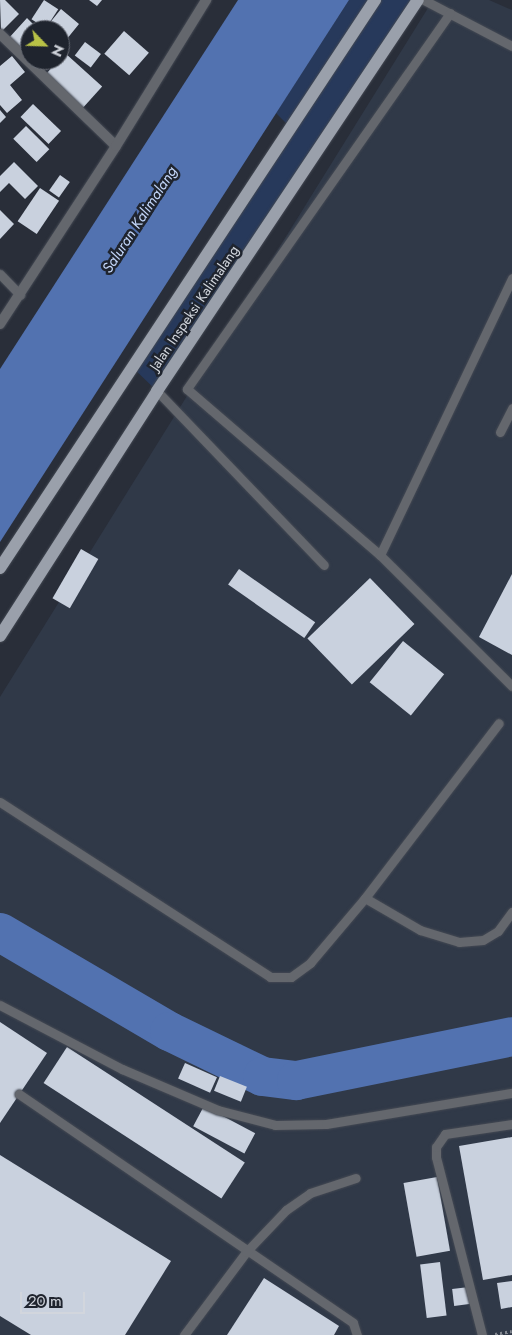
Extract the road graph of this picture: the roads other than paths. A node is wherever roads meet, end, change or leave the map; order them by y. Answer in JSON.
{"nodes":[{"id":1,"x":206,"y":0,"type":"edge"},
{"id":2,"x":375,"y":0,"type":"edge"},
{"id":3,"x":418,"y":0,"type":"edge"},
{"id":4,"x":424,"y":0,"type":"edge"},
{"id":5,"x":450,"y":13,"type":"junction"},
{"id":6,"x":0,"y":34,"type":"edge"},
{"id":7,"x":512,"y":46,"type":"edge"},
{"id":8,"x":116,"y":146,"type":"junction"},
{"id":9,"x":0,"y":274,"type":"edge"},
{"id":10,"x":512,"y":278,"type":"edge"},
{"id":11,"x":20,"y":295,"type":"junction"},
{"id":12,"x":0,"y":324,"type":"edge"},
{"id":13,"x":157,"y":391,"type":"junction"},
{"id":14,"x":512,"y":408,"type":"edge"},
{"id":15,"x":500,"y":432,"type":"dead end"},
{"id":16,"x":380,"y":555,"type":"junction"},
{"id":17,"x":324,"y":565,"type":"dead end"},
{"id":18,"x":0,"y":568,"type":"edge"},
{"id":19,"x":0,"y":636,"type":"edge"},
{"id":20,"x":512,"y":686,"type":"edge"},
{"id":21,"x":500,"y":723,"type":"dead end"},
{"id":22,"x":0,"y":802,"type":"edge"},
{"id":23,"x":365,"y":898,"type":"junction"},
{"id":24,"x":512,"y":912,"type":"edge"},
{"id":25,"x":0,"y":1005,"type":"edge"},
{"id":26,"x":512,"y":1093,"type":"edge"},
{"id":27,"x":19,"y":1094,"type":"dead end"},
{"id":28,"x":512,"y":1124,"type":"edge"},
{"id":29,"x":356,"y":1178,"type":"dead end"},
{"id":30,"x":246,"y":1252,"type":"junction"},
{"id":31,"x":184,"y":1335,"type":"edge"},
{"id":32,"x":357,"y":1335,"type":"edge"},
{"id":33,"x":482,"y":1335,"type":"edge"}],
"edges":[{"from":1,"to":8,"type":"street"},
{"from":2,"to":18,"type":"main road","name":"Jalan Inspeksi Kalimalang"},
{"from":3,"to":13,"type":"main road","name":"Jalan Inspeksi Kalimalang"},
{"from":4,"to":5,"type":"lane"},
{"from":5,"to":7,"type":"lane"},
{"from":5,"to":16,"type":"lane"},
{"from":6,"to":8,"type":"street"},
{"from":8,"to":11,"type":"street"},
{"from":9,"to":11,"type":"lane"},
{"from":10,"to":16,"type":"lane"},
{"from":11,"to":12,"type":"street"},
{"from":13,"to":17,"type":"lane"},
{"from":13,"to":19,"type":"main road","name":"Jalan Inspeksi Kalimalang"},
{"from":14,"to":15,"type":"lane"},
{"from":16,"to":20,"type":"lane"},
{"from":21,"to":23,"type":"lane"},
{"from":22,"to":23,"type":"lane"},
{"from":23,"to":24,"type":"lane"},
{"from":25,"to":26,"type":"lane"},
{"from":27,"to":30,"type":"lane"},
{"from":28,"to":33,"type":"lane"},
{"from":29,"to":30,"type":"lane"},
{"from":30,"to":31,"type":"lane"},
{"from":30,"to":32,"type":"lane"}]}
